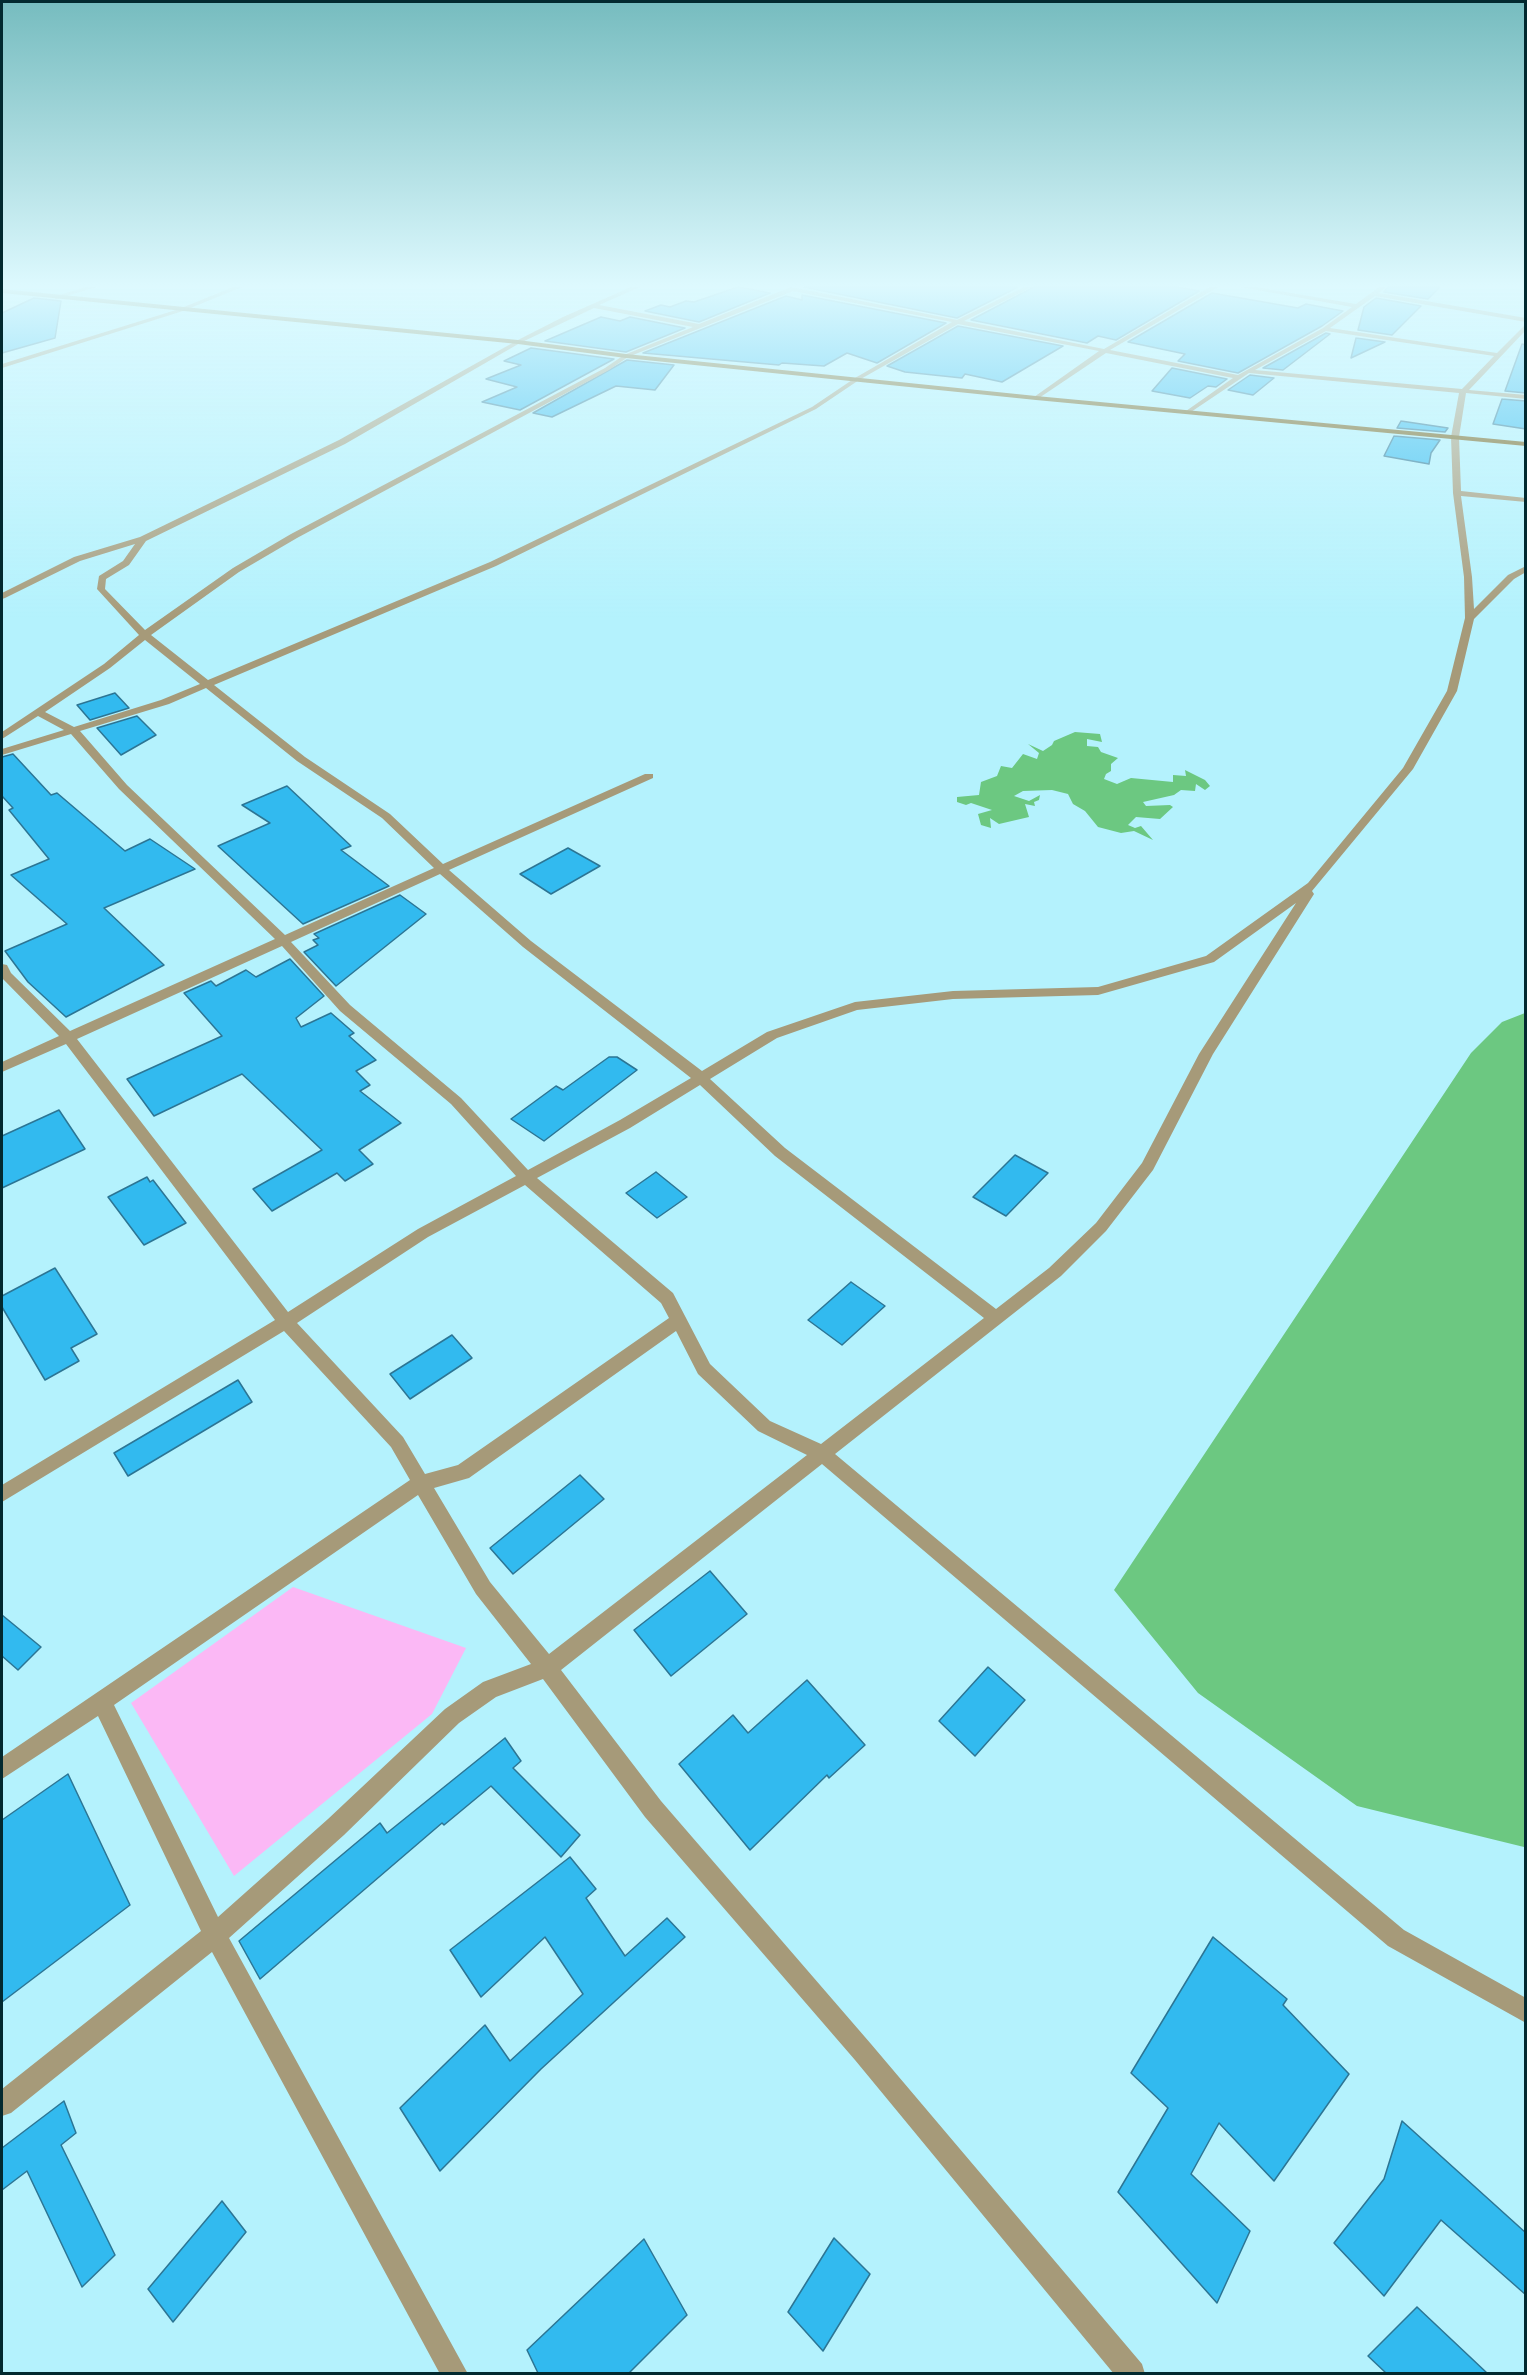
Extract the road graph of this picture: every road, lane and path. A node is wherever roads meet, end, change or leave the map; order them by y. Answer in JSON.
{"nodes":[{"id":1,"x":420,"y":398,"type":"edge"},
{"id":2,"x":553,"y":398,"type":"edge"},
{"id":3,"x":829,"y":398,"type":"edge"},
{"id":4,"x":1036,"y":398,"type":"edge"},
{"id":5,"x":1208,"y":398,"type":"edge"},
{"id":6,"x":1462,"y":398,"type":"edge"},
{"id":7,"x":1188,"y":412,"type":"junction"},
{"id":8,"x":1455,"y":437,"type":"junction"},
{"id":9,"x":1526,"y":444,"type":"edge"},
{"id":10,"x":1457,"y":493,"type":"junction"},
{"id":11,"x":1526,"y":500,"type":"edge"},
{"id":12,"x":143,"y":539,"type":"junction"},
{"id":13,"x":1526,"y":568,"type":"edge"},
{"id":14,"x":2,"y":596,"type":"edge"},
{"id":15,"x":1470,"y":618,"type":"junction"},
{"id":16,"x":145,"y":635,"type":"junction"},
{"id":17,"x":208,"y":684,"type":"junction"},
{"id":18,"x":38,"y":712,"type":"junction"},
{"id":19,"x":73,"y":730,"type":"junction"},
{"id":20,"x":2,"y":736,"type":"edge"},
{"id":21,"x":2,"y":752,"type":"edge"},
{"id":22,"x":649,"y":776,"type":"dead end"},
{"id":23,"x":442,"y":870,"type":"junction"},
{"id":24,"x":1312,"y":886,"type":"junction"},
{"id":25,"x":284,"y":941,"type":"junction"},
{"id":26,"x":2,"y":968,"type":"edge"},
{"id":27,"x":68,"y":1037,"type":"junction"},
{"id":28,"x":2,"y":1067,"type":"edge"},
{"id":29,"x":701,"y":1078,"type":"junction"},
{"id":30,"x":526,"y":1177,"type":"junction"},
{"id":31,"x":996,"y":1318,"type":"junction"},
{"id":32,"x":679,"y":1320,"type":"junction"},
{"id":33,"x":286,"y":1322,"type":"junction"},
{"id":34,"x":822,"y":1453,"type":"junction"},
{"id":35,"x":421,"y":1483,"type":"junction"},
{"id":36,"x":2,"y":1494,"type":"edge"},
{"id":37,"x":547,"y":1668,"type":"junction"},
{"id":38,"x":101,"y":1700,"type":"junction"},
{"id":39,"x":2,"y":1768,"type":"edge"},
{"id":40,"x":216,"y":1935,"type":"junction"},
{"id":41,"x":1526,"y":2011,"type":"edge"},
{"id":42,"x":2,"y":2104,"type":"edge"},
{"id":43,"x":455,"y":2373,"type":"edge"},
{"id":44,"x":1132,"y":2373,"type":"edge"}],
"edges":[{"from":1,"to":12,"type":"street"},
{"from":2,"to":16,"type":"street"},
{"from":3,"to":17,"type":"street"},
{"from":4,"to":7,"type":"main road"},
{"from":5,"to":7,"type":"street"},
{"from":6,"to":8,"type":"street"},
{"from":7,"to":8,"type":"main road"},
{"from":8,"to":9,"type":"main road"},
{"from":8,"to":10,"type":"street"},
{"from":10,"to":11,"type":"street"},
{"from":10,"to":15,"type":"street"},
{"from":12,"to":14,"type":"street"},
{"from":12,"to":16,"type":"street"},
{"from":13,"to":15,"type":"street"},
{"from":15,"to":24,"type":"street"},
{"from":16,"to":17,"type":"street"},
{"from":16,"to":18,"type":"street"},
{"from":17,"to":19,"type":"street"},
{"from":17,"to":23,"type":"street"},
{"from":18,"to":19,"type":"street"},
{"from":18,"to":20,"type":"street"},
{"from":19,"to":21,"type":"street"},
{"from":19,"to":25,"type":"street"},
{"from":22,"to":23,"type":"street"},
{"from":23,"to":25,"type":"street"},
{"from":23,"to":29,"type":"street"},
{"from":24,"to":29,"type":"street"},
{"from":24,"to":31,"type":"street"},
{"from":25,"to":27,"type":"street"},
{"from":25,"to":30,"type":"street"},
{"from":26,"to":27,"type":"street"},
{"from":27,"to":28,"type":"street"},
{"from":27,"to":33,"type":"street"},
{"from":29,"to":30,"type":"street"},
{"from":29,"to":31,"type":"street"},
{"from":30,"to":32,"type":"street"},
{"from":30,"to":33,"type":"street"},
{"from":31,"to":34,"type":"street"},
{"from":32,"to":34,"type":"street"},
{"from":32,"to":35,"type":"street"},
{"from":33,"to":35,"type":"street"},
{"from":33,"to":36,"type":"street"},
{"from":34,"to":37,"type":"street"},
{"from":34,"to":41,"type":"street"},
{"from":35,"to":37,"type":"street"},
{"from":35,"to":38,"type":"street"},
{"from":37,"to":40,"type":"street"},
{"from":37,"to":44,"type":"street"},
{"from":38,"to":39,"type":"street"},
{"from":38,"to":40,"type":"street"},
{"from":40,"to":42,"type":"street"},
{"from":40,"to":43,"type":"street"}]}
